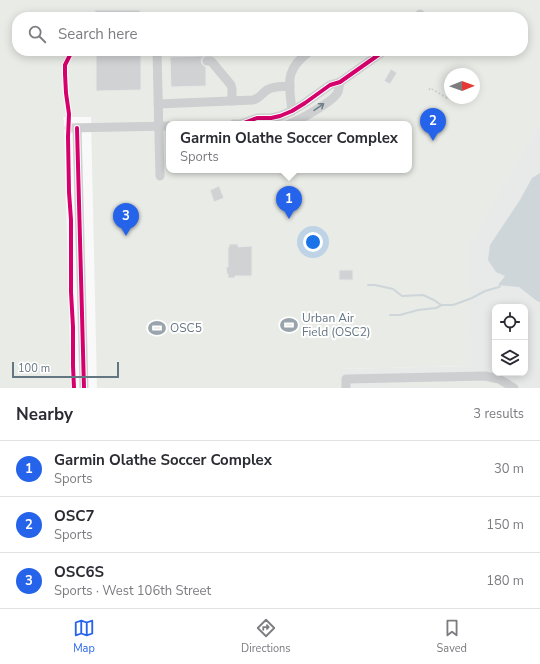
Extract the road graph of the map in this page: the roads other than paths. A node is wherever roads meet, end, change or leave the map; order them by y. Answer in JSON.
{"nodes":[{"id":1,"x":157,"y":56,"type":"edge"},
{"id":2,"x":304,"y":56,"type":"edge"},
{"id":3,"x":377,"y":56,"type":"edge"},
{"id":4,"x":207,"y":61,"type":"dead end"},
{"id":5,"x":340,"y":82,"type":"junction"},
{"id":6,"x":290,"y":86,"type":"junction"},
{"id":7,"x":232,"y":101,"type":"junction"},
{"id":8,"x":158,"y":104,"type":"junction"},
{"id":9,"x":292,"y":111,"type":"junction"},
{"id":10,"x":249,"y":121,"type":"edge"},
{"id":11,"x":295,"y":121,"type":"edge"},
{"id":12,"x":159,"y":126,"type":"junction"},
{"id":13,"x":166,"y":126,"type":"edge"},
{"id":14,"x":160,"y":176,"type":"dead end"},
{"id":15,"x":84,"y":388,"type":"edge"},
{"id":16,"x":346,"y":388,"type":"edge"},
{"id":17,"x":514,"y":388,"type":"edge"}],
"edges":[{"from":1,"to":8,"type":"street"},
{"from":2,"to":6,"type":"street"},
{"from":3,"to":5,"type":"street"},
{"from":4,"to":7,"type":"street"},
{"from":5,"to":9,"type":"street"},
{"from":11,"to":5,"type":"street","one_way":true},
{"from":6,"to":7,"type":"street"},
{"from":6,"to":9,"type":"street"},
{"from":7,"to":8,"type":"street"},
{"from":8,"to":12,"type":"street"},
{"from":9,"to":10,"type":"street"},
{"from":12,"to":13,"type":"street"},
{"from":12,"to":14,"type":"street"},
{"from":12,"to":15,"type":"street"},
{"from":16,"to":17,"type":"street"}]}
